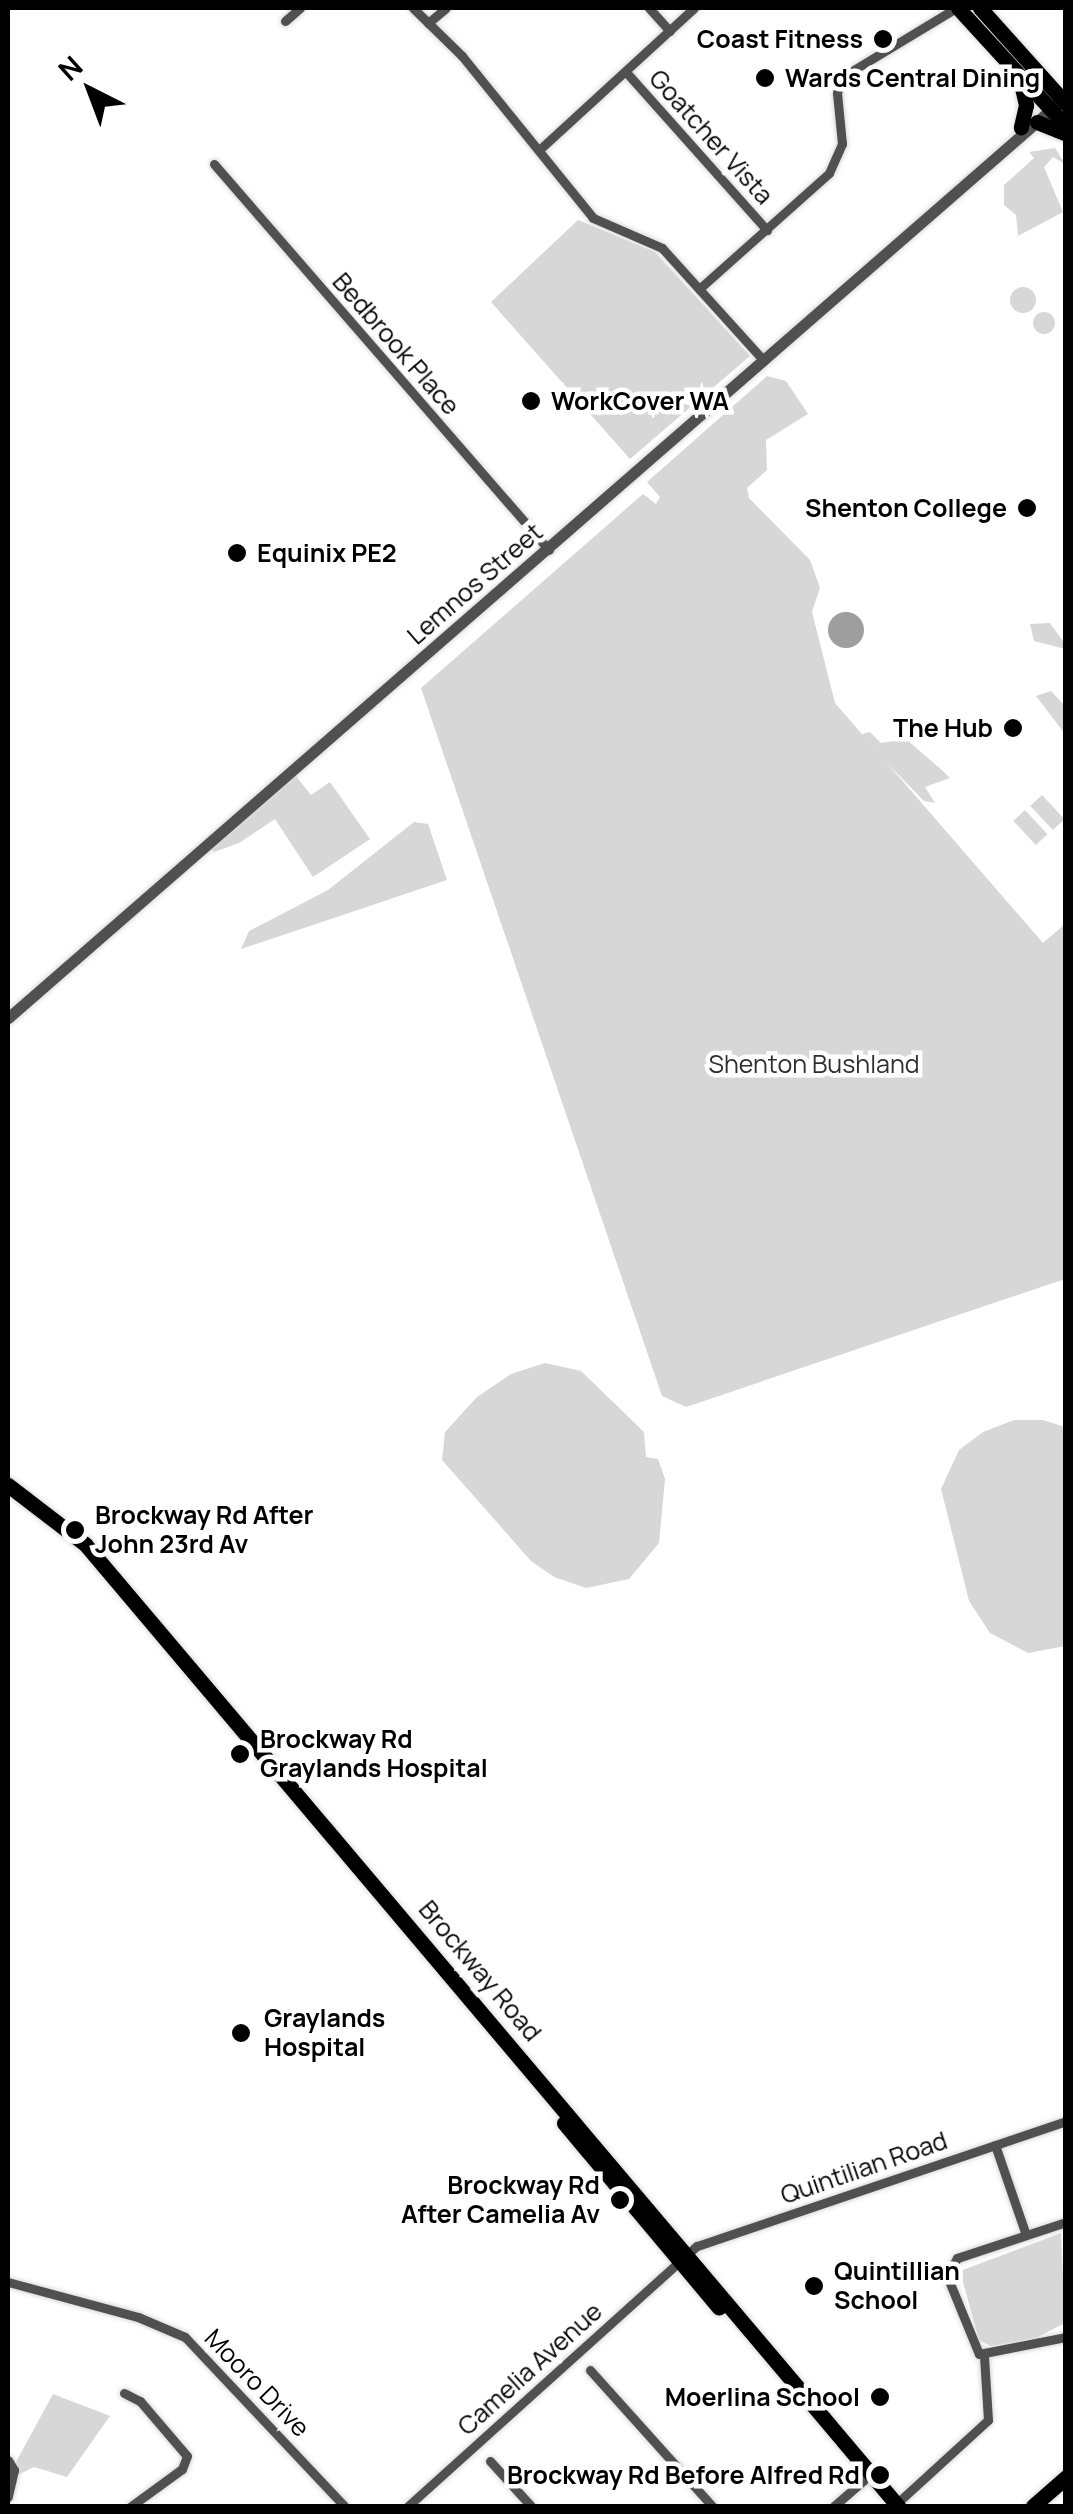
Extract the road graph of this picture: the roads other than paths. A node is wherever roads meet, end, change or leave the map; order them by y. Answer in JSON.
{"nodes":[{"id":1,"x":300,"y":8,"type":"edge"},
{"id":2,"x":413,"y":8,"type":"edge"},
{"id":3,"x":446,"y":8,"type":"edge"},
{"id":4,"x":649,"y":8,"type":"edge"},
{"id":5,"x":694,"y":8,"type":"edge"},
{"id":6,"x":957,"y":8,"type":"edge"},
{"id":7,"x":980,"y":8,"type":"edge"},
{"id":8,"x":285,"y":21,"type":"dead end"},
{"id":9,"x":428,"y":23,"type":"junction"},
{"id":10,"x":670,"y":31,"type":"junction"},
{"id":11,"x":626,"y":72,"type":"junction"},
{"id":12,"x":1018,"y":76,"type":"junction"},
{"id":13,"x":1056,"y":102,"type":"edge"},
{"id":14,"x":1029,"y":124,"type":"junction"},
{"id":15,"x":1066,"y":126,"type":"edge"},
{"id":16,"x":1066,"y":134,"type":"edge"},
{"id":17,"x":538,"y":150,"type":"junction"},
{"id":18,"x":214,"y":164,"type":"dead end"},
{"id":19,"x":767,"y":230,"type":"junction"},
{"id":20,"x":699,"y":289,"type":"junction"},
{"id":21,"x":764,"y":361,"type":"junction"},
{"id":22,"x":549,"y":550,"type":"junction"},
{"id":23,"x":8,"y":1018,"type":"edge"},
{"id":24,"x":8,"y":1485,"type":"edge"},
{"id":25,"x":8,"y":1496,"type":"edge"},
{"id":26,"x":1066,"y":2121,"type":"edge"},
{"id":27,"x":996,"y":2145,"type":"junction"},
{"id":28,"x":1066,"y":2222,"type":"edge"},
{"id":29,"x":1026,"y":2235,"type":"junction"},
{"id":30,"x":683,"y":2257,"type":"junction"},
{"id":31,"x":8,"y":2282,"type":"edge"},
{"id":32,"x":1065,"y":2341,"type":"edge"},
{"id":33,"x":984,"y":2356,"type":"junction"},
{"id":34,"x":590,"y":2370,"type":"dead end"},
{"id":35,"x":124,"y":2393,"type":"dead end"},
{"id":36,"x":8,"y":2460,"type":"edge"},
{"id":37,"x":490,"y":2461,"type":"dead end"},
{"id":38,"x":868,"y":2477,"type":"junction"},
{"id":39,"x":1066,"y":2477,"type":"edge"},
{"id":40,"x":1066,"y":2488,"type":"edge"},
{"id":41,"x":8,"y":2497,"type":"edge"},
{"id":42,"x":132,"y":2506,"type":"edge"},
{"id":43,"x":344,"y":2506,"type":"edge"},
{"id":44,"x":408,"y":2506,"type":"edge"},
{"id":45,"x":531,"y":2506,"type":"edge"},
{"id":46,"x":712,"y":2506,"type":"edge"},
{"id":47,"x":834,"y":2506,"type":"edge"},
{"id":48,"x":893,"y":2506,"type":"edge"},
{"id":49,"x":1033,"y":2506,"type":"edge"},
{"id":50,"x":1044,"y":2506,"type":"edge"}],
"edges":[{"from":1,"to":8,"type":"street"},
{"from":2,"to":9,"type":"street"},
{"from":3,"to":9,"type":"street"},
{"from":4,"to":10,"type":"street"},
{"from":5,"to":10,"type":"street"},
{"from":6,"to":12,"type":"main road"},
{"from":6,"to":19,"type":"street"},
{"from":7,"to":13,"type":"main road"},
{"from":9,"to":17,"type":"street"},
{"from":10,"to":11,"type":"street"},
{"from":11,"to":17,"type":"street"},
{"from":11,"to":19,"type":"street","name":"Goatcher Vista"},
{"from":12,"to":13,"type":"main road"},
{"from":12,"to":14,"type":"main road"},
{"from":13,"to":14,"type":"street","name":"Lemnos Street"},
{"from":13,"to":15,"type":"main road"},
{"from":14,"to":16,"type":"main road"},
{"from":14,"to":21,"type":"street","name":"Lemnos Street"},
{"from":17,"to":20,"type":"street"},
{"from":18,"to":22,"type":"street","name":"Bedbrook Place"},
{"from":19,"to":20,"type":"street"},
{"from":20,"to":21,"type":"street"},
{"from":21,"to":22,"type":"street","name":"Lemnos Street"},
{"from":22,"to":23,"type":"street","name":"Lemnos Street"},
{"from":24,"to":30,"type":"main road","name":"Brockway Road"},
{"from":25,"to":30,"type":"main road","name":"Brockway Road"},
{"from":26,"to":27,"type":"street","name":"Quintilian Road"},
{"from":27,"to":29,"type":"street"},
{"from":27,"to":30,"type":"street","name":"Quintilian Road"},
{"from":28,"to":29,"type":"street"},
{"from":29,"to":33,"type":"street"},
{"from":30,"to":38,"type":"main road","name":"Brockway Road"},
{"from":30,"to":44,"type":"street","name":"Camelia Avenue"},
{"from":31,"to":43,"type":"street","name":"Mooro Drive"},
{"from":32,"to":33,"type":"street"},
{"from":33,"to":48,"type":"street"},
{"from":34,"to":46,"type":"street"},
{"from":35,"to":42,"type":"street"},
{"from":36,"to":41,"type":"street"},
{"from":37,"to":45,"type":"street"},
{"from":38,"to":47,"type":"street"},
{"from":38,"to":48,"type":"main road","name":"Brockway Road"},
{"from":39,"to":49,"type":"main road"},
{"from":40,"to":50,"type":"main road"}]}
